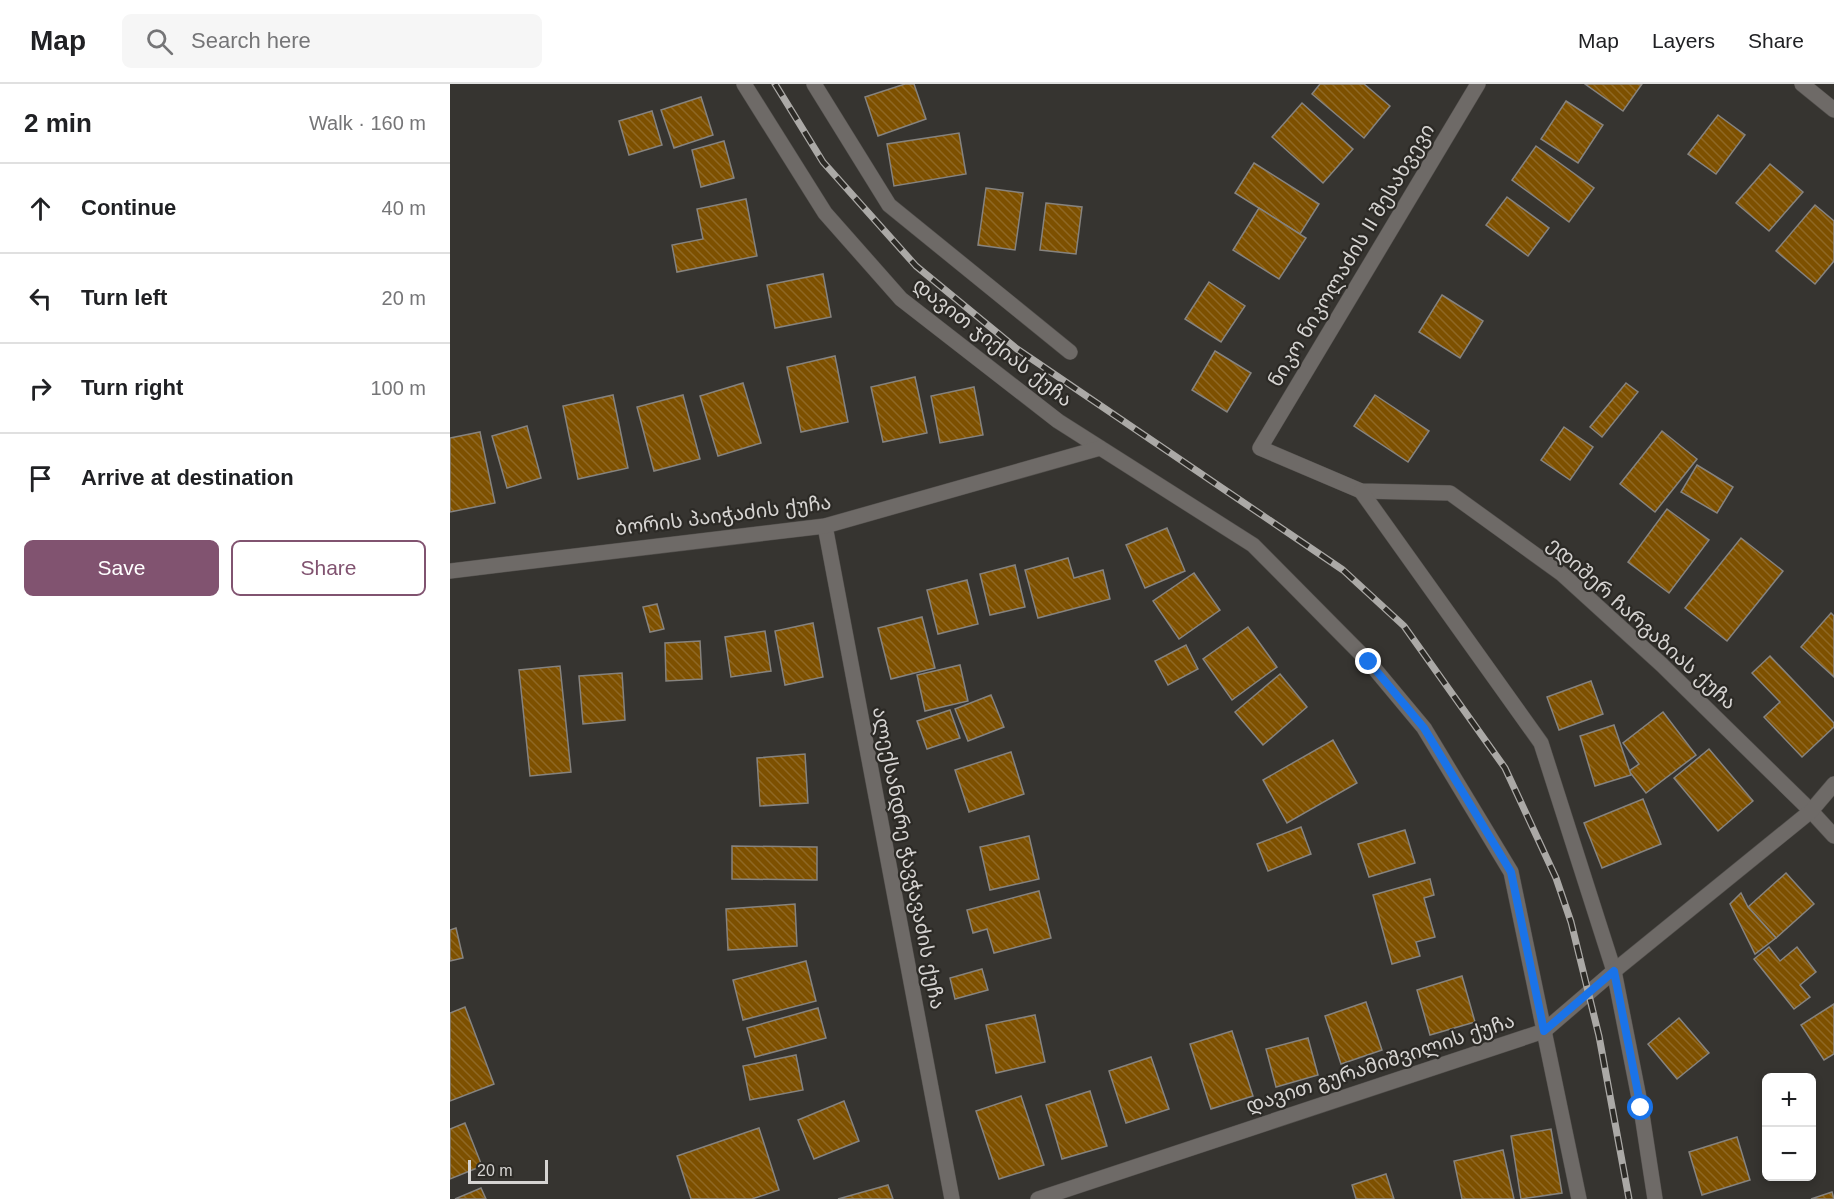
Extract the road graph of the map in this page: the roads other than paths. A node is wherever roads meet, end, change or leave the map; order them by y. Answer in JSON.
{"nodes":[{"id":1,"x":744,"y":84,"type":"edge"},
{"id":2,"x":814,"y":84,"type":"edge"},
{"id":3,"x":1478,"y":84,"type":"edge"},
{"id":4,"x":1802,"y":84,"type":"edge"},
{"id":5,"x":1834,"y":110,"type":"edge"},
{"id":6,"x":1070,"y":352,"type":"dead end"},
{"id":7,"x":1100,"y":448,"type":"junction"},
{"id":8,"x":1260,"y":448,"type":"joint"},
{"id":9,"x":1361,"y":491,"type":"junction"},
{"id":10,"x":825,"y":526,"type":"junction"},
{"id":11,"x":450,"y":570,"type":"edge"},
{"id":12,"x":1834,"y":784,"type":"edge"},
{"id":13,"x":1811,"y":811,"type":"junction"},
{"id":14,"x":1834,"y":836,"type":"edge"},
{"id":15,"x":1614,"y":971,"type":"junction"},
{"id":16,"x":1544,"y":1031,"type":"junction"},
{"id":17,"x":952,"y":1199,"type":"edge"},
{"id":18,"x":1038,"y":1199,"type":"edge"},
{"id":19,"x":1579,"y":1199,"type":"edge"},
{"id":20,"x":1655,"y":1199,"type":"edge"}],
"edges":[{"from":1,"to":7,"type":"street","name":"დავით ჯიქიას ქუჩა"},
{"from":2,"to":6,"type":"street","name":"დავით ჯიქიას ქუჩა"},
{"from":3,"to":8,"type":"street","name":"ნიკო ნიკოლაძის II შესახვევი"},
{"from":4,"to":5,"type":"street"},
{"from":7,"to":10,"type":"street","name":"ბორის პაიჭაძის ქუჩა"},
{"from":7,"to":16,"type":"street","name":"დავით ჯიქიას ქუჩა"},
{"from":8,"to":9,"type":"street","name":"ედიშერ ჩარგაზიას ქუჩა"},
{"from":9,"to":13,"type":"street","name":"ედიშერ ჩარგაზიას ქუჩა"},
{"from":9,"to":15,"type":"street"},
{"from":10,"to":11,"type":"street","name":"ბორის პაიჭაძის ქუჩა"},
{"from":10,"to":17,"type":"street","name":"ალექსანდრე ჭავჭავაძის ქუჩა"},
{"from":12,"to":13,"type":"street","name":"დავით გურამიშვილის ქუჩა"},
{"from":13,"to":14,"type":"street","name":"ედიშერ ჩარგაზიას ქუჩა"},
{"from":13,"to":15,"type":"street","name":"დავით გურამიშვილის ქუჩა"},
{"from":15,"to":16,"type":"street","name":"დავით გურამიშვილის ქუჩა"},
{"from":15,"to":20,"type":"street"},
{"from":16,"to":18,"type":"street","name":"დავით გურამიშვილის ქუჩა"},
{"from":16,"to":19,"type":"street","name":"დავით ჯიქიას ქუჩა"}]}
